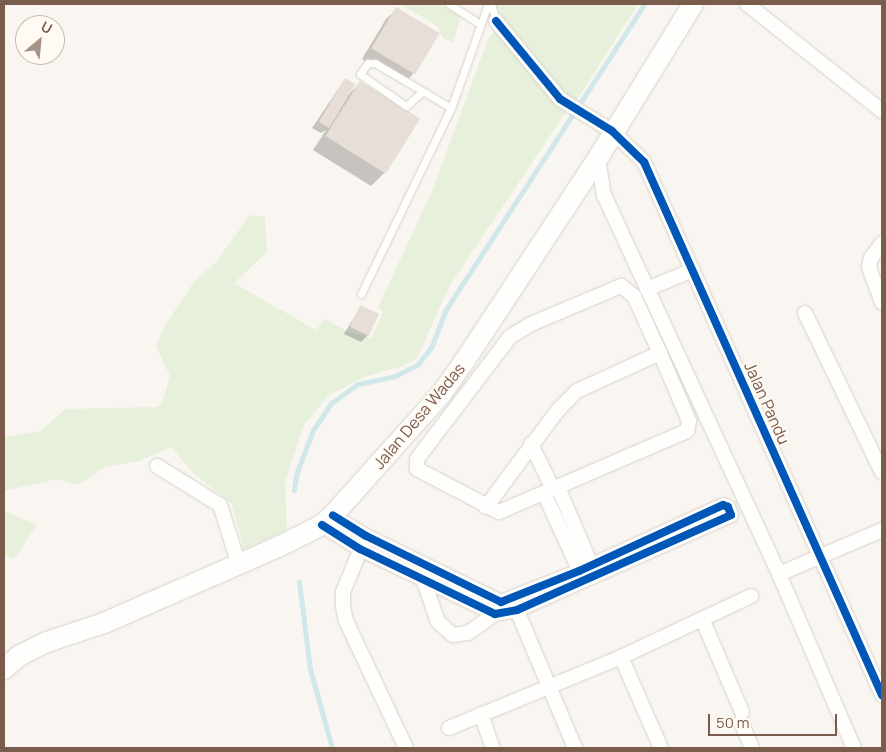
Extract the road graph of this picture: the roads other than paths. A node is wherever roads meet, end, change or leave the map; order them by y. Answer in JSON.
{"nodes":[{"id":1,"x":449,"y":4,"type":"edge"},
{"id":2,"x":489,"y":4,"type":"edge"},
{"id":3,"x":693,"y":4,"type":"edge"},
{"id":4,"x":747,"y":4,"type":"edge"},
{"id":5,"x":496,"y":21,"type":"joint"},
{"id":6,"x":480,"y":24,"type":"junction"},
{"id":7,"x":422,"y":92,"type":"junction"},
{"id":8,"x":451,"y":108,"type":"junction"},
{"id":9,"x":882,"y":111,"type":"edge"},
{"id":10,"x":612,"y":131,"type":"junction"},
{"id":11,"x":598,"y":158,"type":"junction"},
{"id":12,"x":882,"y":243,"type":"edge"},
{"id":13,"x":692,"y":270,"type":"junction"},
{"id":14,"x":647,"y":289,"type":"junction"},
{"id":15,"x":361,"y":294,"type":"dead end"},
{"id":16,"x":882,"y":303,"type":"edge"},
{"id":17,"x":805,"y":313,"type":"dead end"},
{"id":18,"x":660,"y":353,"type":"junction"},
{"id":19,"x":531,"y":444,"type":"junction"},
{"id":20,"x":156,"y":466,"type":"dead end"},
{"id":21,"x":882,"y":472,"type":"edge"},
{"id":22,"x":551,"y":490,"type":"junction"},
{"id":23,"x":486,"y":507,"type":"junction"},
{"id":24,"x":711,"y":517,"type":"dead end"},
{"id":25,"x":327,"y":520,"type":"junction"},
{"id":26,"x":882,"y":530,"type":"edge"},
{"id":27,"x":366,"y":536,"type":"junction"},
{"id":28,"x":360,"y":549,"type":"junction"},
{"id":29,"x":821,"y":557,"type":"junction"},
{"id":30,"x":238,"y":562,"type":"junction"},
{"id":31,"x":440,"y":573,"type":"junction"},
{"id":32,"x":587,"y":573,"type":"junction"},
{"id":33,"x":779,"y":574,"type":"junction"},
{"id":34,"x":424,"y":582,"type":"junction"},
{"id":35,"x":751,"y":596,"type":"dead end"},
{"id":36,"x":514,"y":604,"type":"junction"},
{"id":37,"x":496,"y":608,"type":"junction"},
{"id":38,"x":703,"y":621,"type":"junction"},
{"id":39,"x":621,"y":657,"type":"junction"},
{"id":40,"x":4,"y":669,"type":"edge"},
{"id":41,"x":548,"y":686,"type":"junction"},
{"id":42,"x":882,"y":695,"type":"edge"},
{"id":43,"x":481,"y":714,"type":"junction"},
{"id":44,"x":449,"y":728,"type":"dead end"},
{"id":45,"x":406,"y":748,"type":"edge"},
{"id":46,"x":493,"y":748,"type":"edge"},
{"id":47,"x":575,"y":748,"type":"edge"},
{"id":48,"x":661,"y":748,"type":"edge"},
{"id":49,"x":752,"y":748,"type":"edge"},
{"id":50,"x":854,"y":748,"type":"edge"}],
"edges":[{"from":1,"to":6,"type":"lane"},
{"from":2,"to":5,"type":"lane"},
{"from":2,"to":6,"type":"lane"},
{"from":3,"to":10,"type":"main road","name":"Jalan Desa Wadas"},
{"from":4,"to":9,"type":"street"},
{"from":5,"to":10,"type":"street","name":"Jalan Pandu"},
{"from":6,"to":8,"type":"lane"},
{"from":7,"to":7,"type":"lane"},
{"from":7,"to":8,"type":"lane"},
{"from":8,"to":15,"type":"lane"},
{"from":10,"to":11,"type":"main road","name":"Jalan Desa Wadas"},
{"from":10,"to":13,"type":"street","name":"Jalan Pandu"},
{"from":11,"to":14,"type":"street"},
{"from":11,"to":25,"type":"main road","name":"Jalan Desa Wadas"},
{"from":12,"to":16,"type":"street"},
{"from":13,"to":14,"type":"street"},
{"from":13,"to":29,"type":"street","name":"Jalan Pandu"},
{"from":14,"to":33,"type":"street"},
{"from":17,"to":21,"type":"street"},
{"from":18,"to":19,"type":"street"},
{"from":18,"to":22,"type":"street"},
{"from":18,"to":23,"type":"street"},
{"from":19,"to":22,"type":"street"},
{"from":19,"to":23,"type":"street"},
{"from":20,"to":30,"type":"street"},
{"from":22,"to":23,"type":"street"},
{"from":22,"to":32,"type":"street"},
{"from":24,"to":32,"type":"street"},
{"from":25,"to":27,"type":"street"},
{"from":25,"to":28,"type":"street"},
{"from":25,"to":30,"type":"main road","name":"Jalan Desa Wadas"},
{"from":26,"to":29,"type":"street"},
{"from":27,"to":28,"type":"street"},
{"from":27,"to":31,"type":"street"},
{"from":28,"to":34,"type":"street"},
{"from":28,"to":45,"type":"street"},
{"from":29,"to":33,"type":"street"},
{"from":29,"to":42,"type":"street","name":"Jalan Pandu"},
{"from":30,"to":40,"type":"main road","name":"Jalan Desa Wadas"},
{"from":31,"to":34,"type":"street"},
{"from":31,"to":37,"type":"street"},
{"from":32,"to":36,"type":"street"},
{"from":33,"to":50,"type":"street"},
{"from":34,"to":37,"type":"street"},
{"from":34,"to":37,"type":"street"},
{"from":35,"to":38,"type":"street"},
{"from":36,"to":37,"type":"street"},
{"from":36,"to":41,"type":"street"},
{"from":38,"to":39,"type":"street"},
{"from":38,"to":49,"type":"street"},
{"from":39,"to":41,"type":"street"},
{"from":39,"to":48,"type":"street"},
{"from":41,"to":43,"type":"street"},
{"from":41,"to":47,"type":"street"},
{"from":43,"to":44,"type":"street"},
{"from":43,"to":46,"type":"street"}]}
